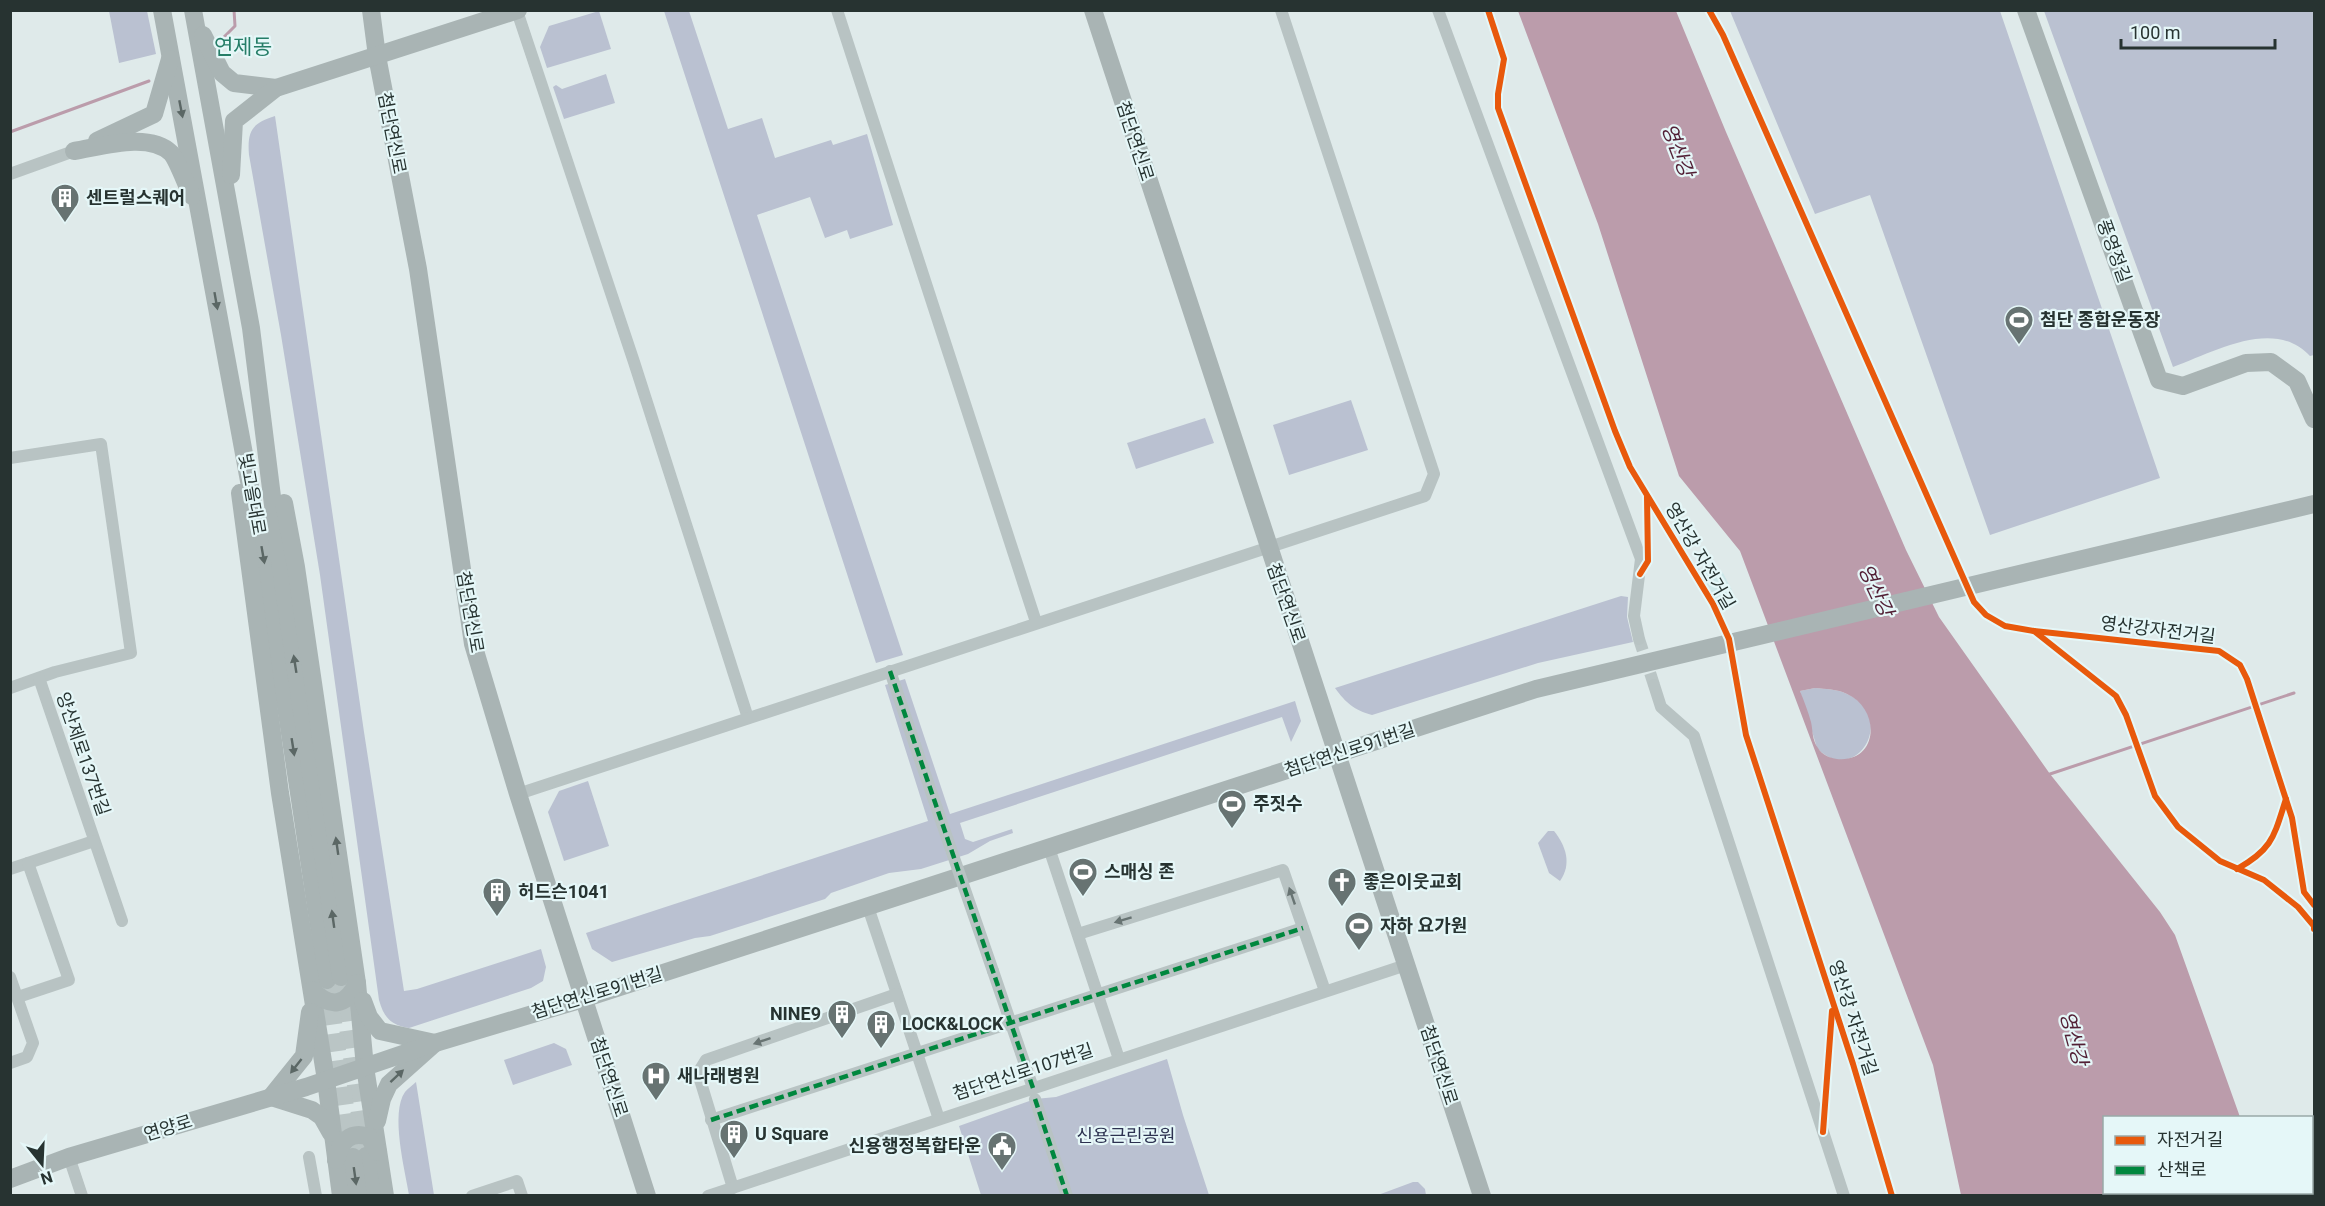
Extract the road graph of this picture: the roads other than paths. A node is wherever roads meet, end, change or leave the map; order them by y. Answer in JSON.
{"nodes":[{"id":1,"x":162,"y":10,"type":"edge"},
{"id":2,"x":371,"y":10,"type":"edge"},
{"id":3,"x":837,"y":10,"type":"edge"},
{"id":4,"x":1093,"y":10,"type":"edge"},
{"id":5,"x":1281,"y":10,"type":"edge"},
{"id":6,"x":1438,"y":10,"type":"edge"},
{"id":7,"x":2026,"y":10,"type":"edge"},
{"id":8,"x":518,"y":11,"type":"edge"},
{"id":9,"x":193,"y":12,"type":"edge"},
{"id":10,"x":171,"y":56,"type":"junction"},
{"id":11,"x":377,"y":56,"type":"junction"},
{"id":12,"x":276,"y":87,"type":"junction"},
{"id":13,"x":74,"y":151,"type":"junction"},
{"id":14,"x":10,"y":174,"type":"edge"},
{"id":15,"x":230,"y":210,"type":"junction"},
{"id":16,"x":202,"y":217,"type":"junction"},
{"id":17,"x":2314,"y":419,"type":"edge"},
{"id":18,"x":10,"y":458,"type":"edge"},
{"id":19,"x":2314,"y":504,"type":"edge"},
{"id":20,"x":1268,"y":547,"type":"junction"},
{"id":21,"x":1036,"y":622,"type":"junction"},
{"id":22,"x":1639,"y":639,"type":"tunnel mouth"},
{"id":23,"x":890,"y":671,"type":"junction"},
{"id":24,"x":39,"y":678,"type":"junction"},
{"id":25,"x":1654,"y":685,"type":"tunnel mouth"},
{"id":26,"x":10,"y":688,"type":"edge"},
{"id":27,"x":748,"y":718,"type":"junction"},
{"id":28,"x":1337,"y":754,"type":"junction"},
{"id":29,"x":518,"y":794,"type":"junction"},
{"id":30,"x":94,"y":841,"type":"junction"},
{"id":31,"x":1049,"y":848,"type":"junction"},
{"id":32,"x":28,"y":863,"type":"junction"},
{"id":33,"x":10,"y":869,"type":"edge"},
{"id":34,"x":868,"y":907,"type":"junction"},
{"id":35,"x":122,"y":921,"type":"dead end"},
{"id":36,"x":1303,"y":928,"type":"junction"},
{"id":37,"x":1078,"y":934,"type":"junction"},
{"id":38,"x":1406,"y":965,"type":"junction"},
{"id":39,"x":10,"y":977,"type":"edge"},
{"id":40,"x":334,"y":982,"type":"junction"},
{"id":41,"x":1325,"y":991,"type":"junction"},
{"id":42,"x":897,"y":994,"type":"junction"},
{"id":43,"x":1098,"y":995,"type":"junction"},
{"id":44,"x":18,"y":997,"type":"junction"},
{"id":45,"x":583,"y":999,"type":"junction"},
{"id":46,"x":1011,"y":1024,"type":"junction"},
{"id":47,"x":435,"y":1043,"type":"junction"},
{"id":48,"x":917,"y":1053,"type":"junction"},
{"id":49,"x":1119,"y":1059,"type":"junction"},
{"id":50,"x":10,"y":1063,"type":"edge"},
{"id":51,"x":365,"y":1066,"type":"junction"},
{"id":52,"x":326,"y":1080,"type":"junction"},
{"id":53,"x":1034,"y":1094,"type":"junction"},
{"id":54,"x":271,"y":1097,"type":"junction"},
{"id":55,"x":939,"y":1119,"type":"junction"},
{"id":56,"x":711,"y":1120,"type":"junction"},
{"id":57,"x":375,"y":1129,"type":"junction"},
{"id":58,"x":332,"y":1134,"type":"junction"},
{"id":59,"x":69,"y":1157,"type":"junction"},
{"id":60,"x":309,"y":1157,"type":"dead end"},
{"id":61,"x":358,"y":1157,"type":"junction"},
{"id":62,"x":10,"y":1179,"type":"edge"},
{"id":63,"x":733,"y":1188,"type":"junction"},
{"id":64,"x":82,"y":1196,"type":"edge"},
{"id":65,"x":316,"y":1196,"type":"edge"},
{"id":66,"x":341,"y":1196,"type":"edge"},
{"id":67,"x":358,"y":1196,"type":"edge"},
{"id":68,"x":372,"y":1196,"type":"edge"},
{"id":69,"x":385,"y":1196,"type":"edge"},
{"id":70,"x":472,"y":1196,"type":"edge"},
{"id":71,"x":522,"y":1196,"type":"edge"},
{"id":72,"x":647,"y":1196,"type":"edge"},
{"id":73,"x":708,"y":1196,"type":"edge"},
{"id":74,"x":1067,"y":1196,"type":"edge"},
{"id":75,"x":1482,"y":1196,"type":"edge"},
{"id":76,"x":1844,"y":1196,"type":"edge"}],
"edges":[{"from":1,"to":10,"type":"street"},
{"from":2,"to":11,"type":"street","name":"첨단연신로"},
{"from":3,"to":21,"type":"street"},
{"from":4,"to":20,"type":"street","name":"첨단연신로"},
{"from":5,"to":20,"type":"street"},
{"from":6,"to":22,"type":"street"},
{"from":7,"to":17,"type":"street","name":"풍영정길"},
{"from":8,"to":11,"type":"street"},
{"from":8,"to":27,"type":"street"},
{"from":9,"to":12,"type":"street"},
{"from":9,"to":15,"type":"street","name":"빛고을대로"},
{"from":10,"to":13,"type":"street"},
{"from":10,"to":16,"type":"street","one_way":true},
{"from":11,"to":12,"type":"street"},
{"from":11,"to":29,"type":"street","name":"첨단연신로"},
{"from":12,"to":15,"type":"street"},
{"from":13,"to":14,"type":"street"},
{"from":13,"to":16,"type":"street"},
{"from":40,"to":15,"type":"street","name":"빛고을대로","one_way":true},
{"from":16,"to":40,"type":"street","one_way":true},
{"from":18,"to":24,"type":"street"},
{"from":19,"to":28,"type":"street","name":"첨단연신로91번길"},
{"from":20,"to":21,"type":"street"},
{"from":20,"to":28,"type":"street","name":"첨단연신로"},
{"from":21,"to":23,"type":"street"},
{"from":23,"to":27,"type":"street"},
{"from":23,"to":46,"type":"street","bridge":true},
{"from":24,"to":26,"type":"street"},
{"from":24,"to":30,"type":"street","name":"양산제로137번길"},
{"from":25,"to":76,"type":"street"},
{"from":27,"to":29,"type":"street"},
{"from":28,"to":31,"type":"street","name":"첨단연신로91번길"},
{"from":28,"to":38,"type":"street","name":"첨단연신로"},
{"from":29,"to":45,"type":"street","name":"첨단연신로"},
{"from":30,"to":32,"type":"street","name":"양산제로137번길"},
{"from":30,"to":35,"type":"street","name":"양산제로137번길"},
{"from":31,"to":34,"type":"street","name":"첨단연신로91번길"},
{"from":31,"to":37,"type":"street"},
{"from":32,"to":33,"type":"street","name":"양산제로137번길"},
{"from":32,"to":44,"type":"street"},
{"from":34,"to":42,"type":"street"},
{"from":34,"to":45,"type":"street","name":"첨단연신로91번길"},
{"from":36,"to":37,"type":"street","one_way":true},
{"from":36,"to":41,"type":"street"},
{"from":36,"to":43,"type":"street"},
{"from":37,"to":43,"type":"street"},
{"from":38,"to":41,"type":"street","name":"첨단연신로107번길"},
{"from":38,"to":75,"type":"street","name":"첨단연신로"},
{"from":39,"to":44,"type":"street"},
{"from":40,"to":47,"type":"street"},
{"from":40,"to":51,"type":"street"},
{"from":40,"to":52,"type":"street"},
{"from":40,"to":54,"type":"street","one_way":true},
{"from":41,"to":49,"type":"street","name":"첨단연신로107번길"},
{"from":42,"to":48,"type":"street"},
{"from":42,"to":56,"type":"street","one_way":true},
{"from":43,"to":46,"type":"street"},
{"from":43,"to":49,"type":"street"},
{"from":44,"to":50,"type":"street"},
{"from":45,"to":47,"type":"street","name":"첨단연신로91번길"},
{"from":45,"to":72,"type":"street","name":"첨단연신로"},
{"from":46,"to":48,"type":"street"},
{"from":46,"to":53,"type":"street"},
{"from":47,"to":51,"type":"street","name":"첨단연신로91번길"},
{"from":57,"to":47,"type":"street","one_way":true},
{"from":48,"to":55,"type":"street"},
{"from":48,"to":56,"type":"street"},
{"from":49,"to":53,"type":"street","name":"첨단연신로107번길"},
{"from":51,"to":52,"type":"street","name":"첨단연신로91번길"},
{"from":51,"to":57,"type":"street"},
{"from":52,"to":54,"type":"street","name":"연양로"},
{"from":52,"to":58,"type":"street"},
{"from":53,"to":55,"type":"street","name":"첨단연신로107번길"},
{"from":53,"to":74,"type":"street"},
{"from":54,"to":58,"type":"street"},
{"from":54,"to":59,"type":"street","name":"연양로"},
{"from":55,"to":63,"type":"street","name":"첨단연신로107번길"},
{"from":56,"to":63,"type":"street"},
{"from":57,"to":61,"type":"street"},
{"from":58,"to":61,"type":"street"},
{"from":59,"to":62,"type":"street","name":"연양로"},
{"from":59,"to":64,"type":"street"},
{"from":60,"to":65,"type":"street"},
{"from":61,"to":66,"type":"street"},
{"from":61,"to":67,"type":"street","one_way":true},
{"from":61,"to":68,"type":"street"},
{"from":61,"to":69,"type":"street"},
{"from":63,"to":73,"type":"street","name":"첨단연신로107번길"},
{"from":70,"to":71,"type":"street"}]}
